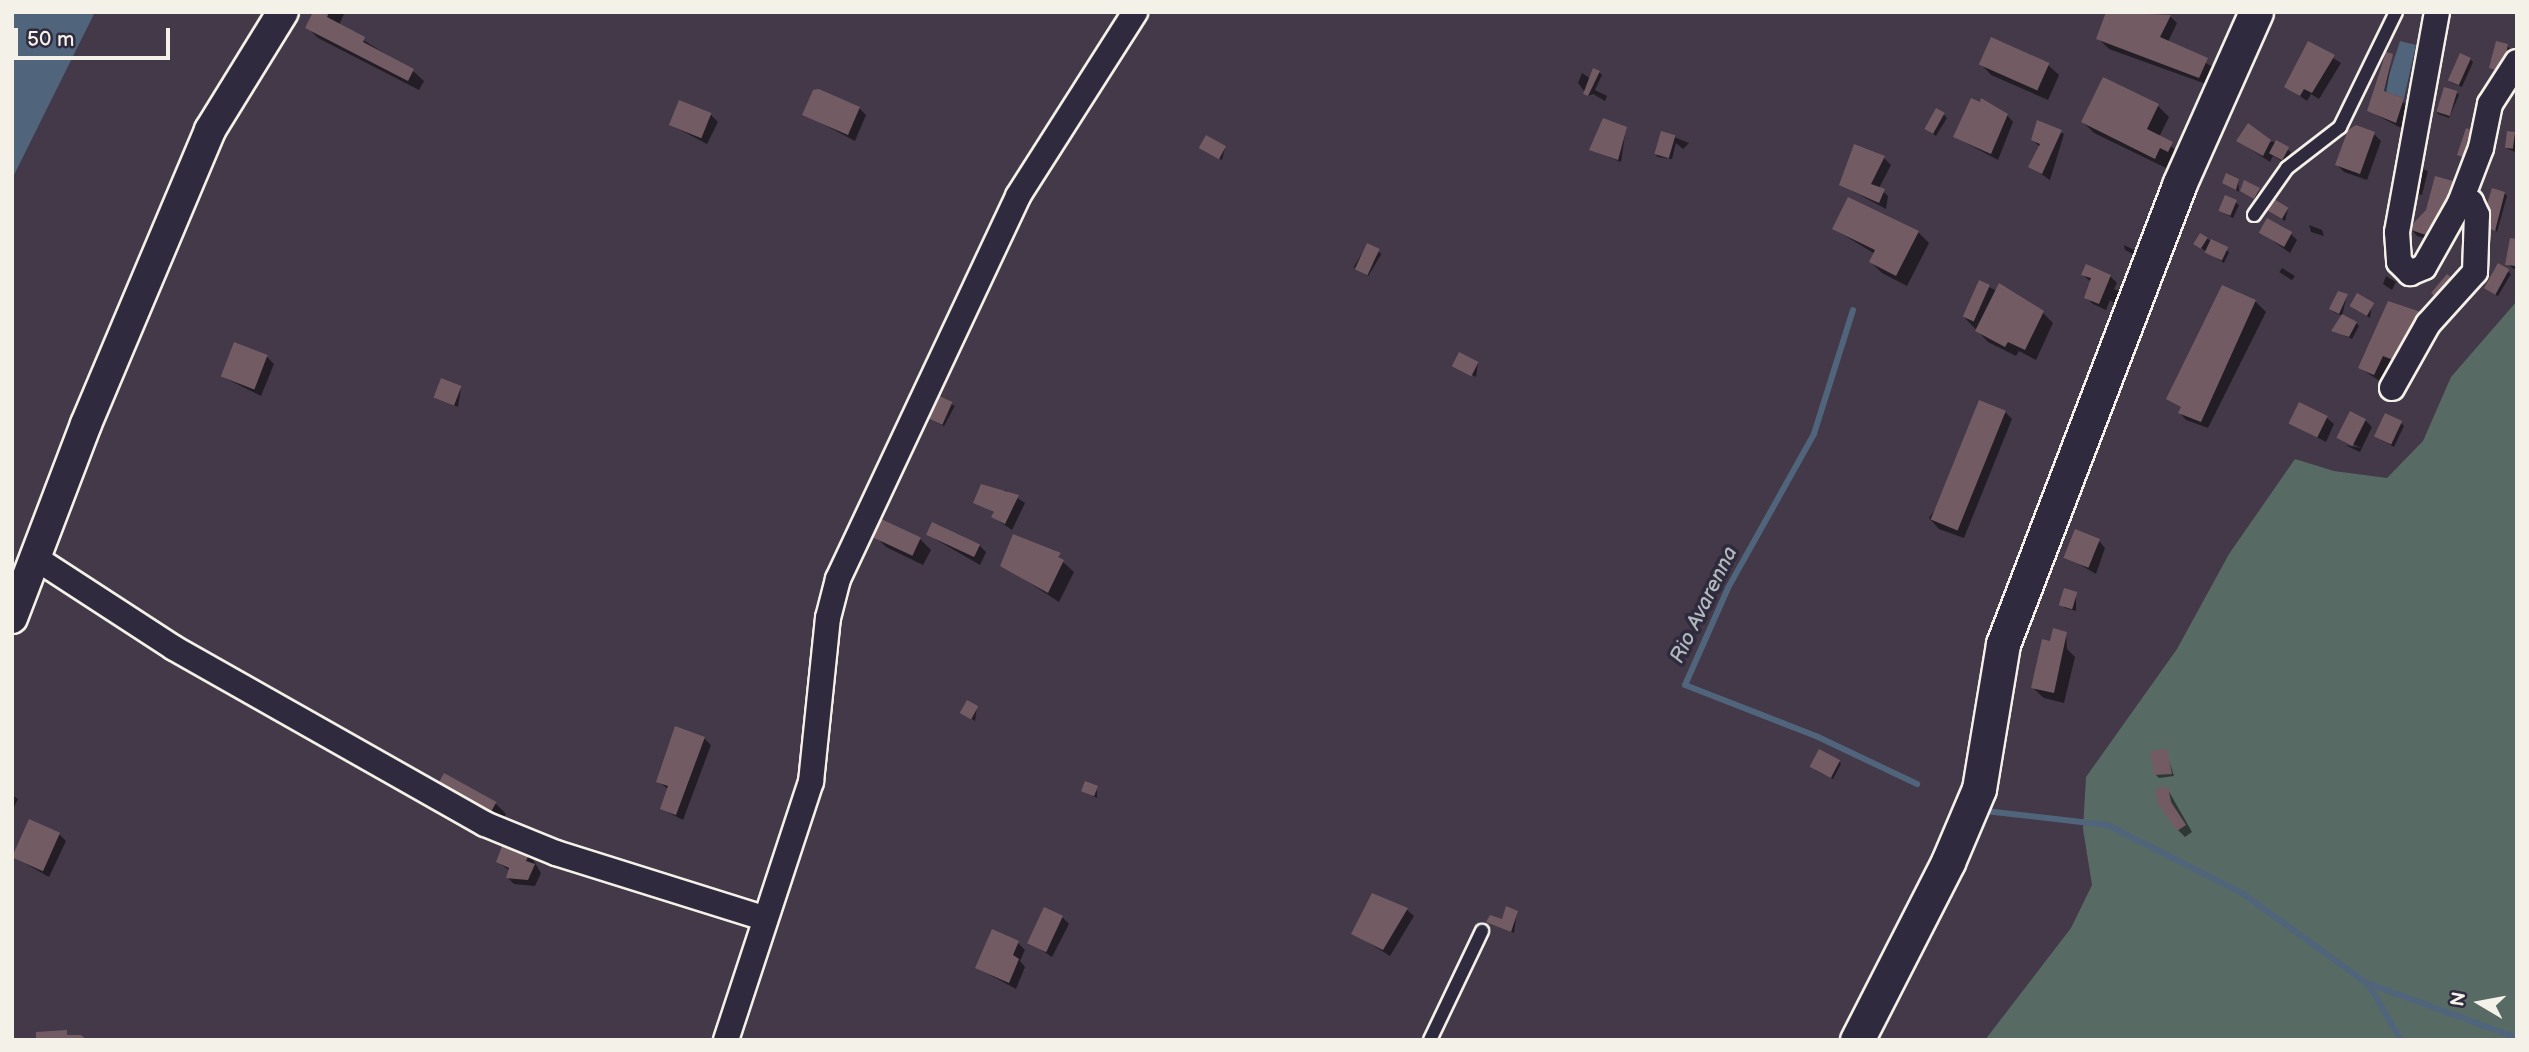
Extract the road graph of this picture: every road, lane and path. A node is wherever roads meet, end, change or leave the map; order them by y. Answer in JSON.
{"nodes":[{"id":1,"x":283,"y":12,"type":"edge"},
{"id":2,"x":1135,"y":12,"type":"edge"},
{"id":3,"x":2256,"y":12,"type":"edge"},
{"id":4,"x":2396,"y":12,"type":"edge"},
{"id":5,"x":2437,"y":12,"type":"edge"},
{"id":6,"x":2517,"y":62,"type":"edge"},
{"id":7,"x":2460,"y":203,"type":"junction"},
{"id":8,"x":2254,"y":215,"type":"dead end"},
{"id":9,"x":2392,"y":388,"type":"dead end"},
{"id":10,"x":34,"y":557,"type":"junction"},
{"id":11,"x":12,"y":618,"type":"edge"},
{"id":12,"x":763,"y":918,"type":"junction"},
{"id":13,"x":1482,"y":931,"type":"dead end"},
{"id":14,"x":726,"y":1040,"type":"edge"},
{"id":15,"x":1430,"y":1040,"type":"edge"},
{"id":16,"x":1857,"y":1040,"type":"edge"}],
"edges":[{"from":1,"to":10,"type":"street"},
{"from":2,"to":12,"type":"street"},
{"from":3,"to":16,"type":"main road"},
{"from":4,"to":8,"type":"lane"},
{"from":5,"to":7,"type":"street"},
{"from":6,"to":7,"type":"street"},
{"from":7,"to":9,"type":"street"},
{"from":10,"to":11,"type":"street"},
{"from":10,"to":12,"type":"street"},
{"from":12,"to":14,"type":"street"},
{"from":13,"to":15,"type":"lane"}]}
